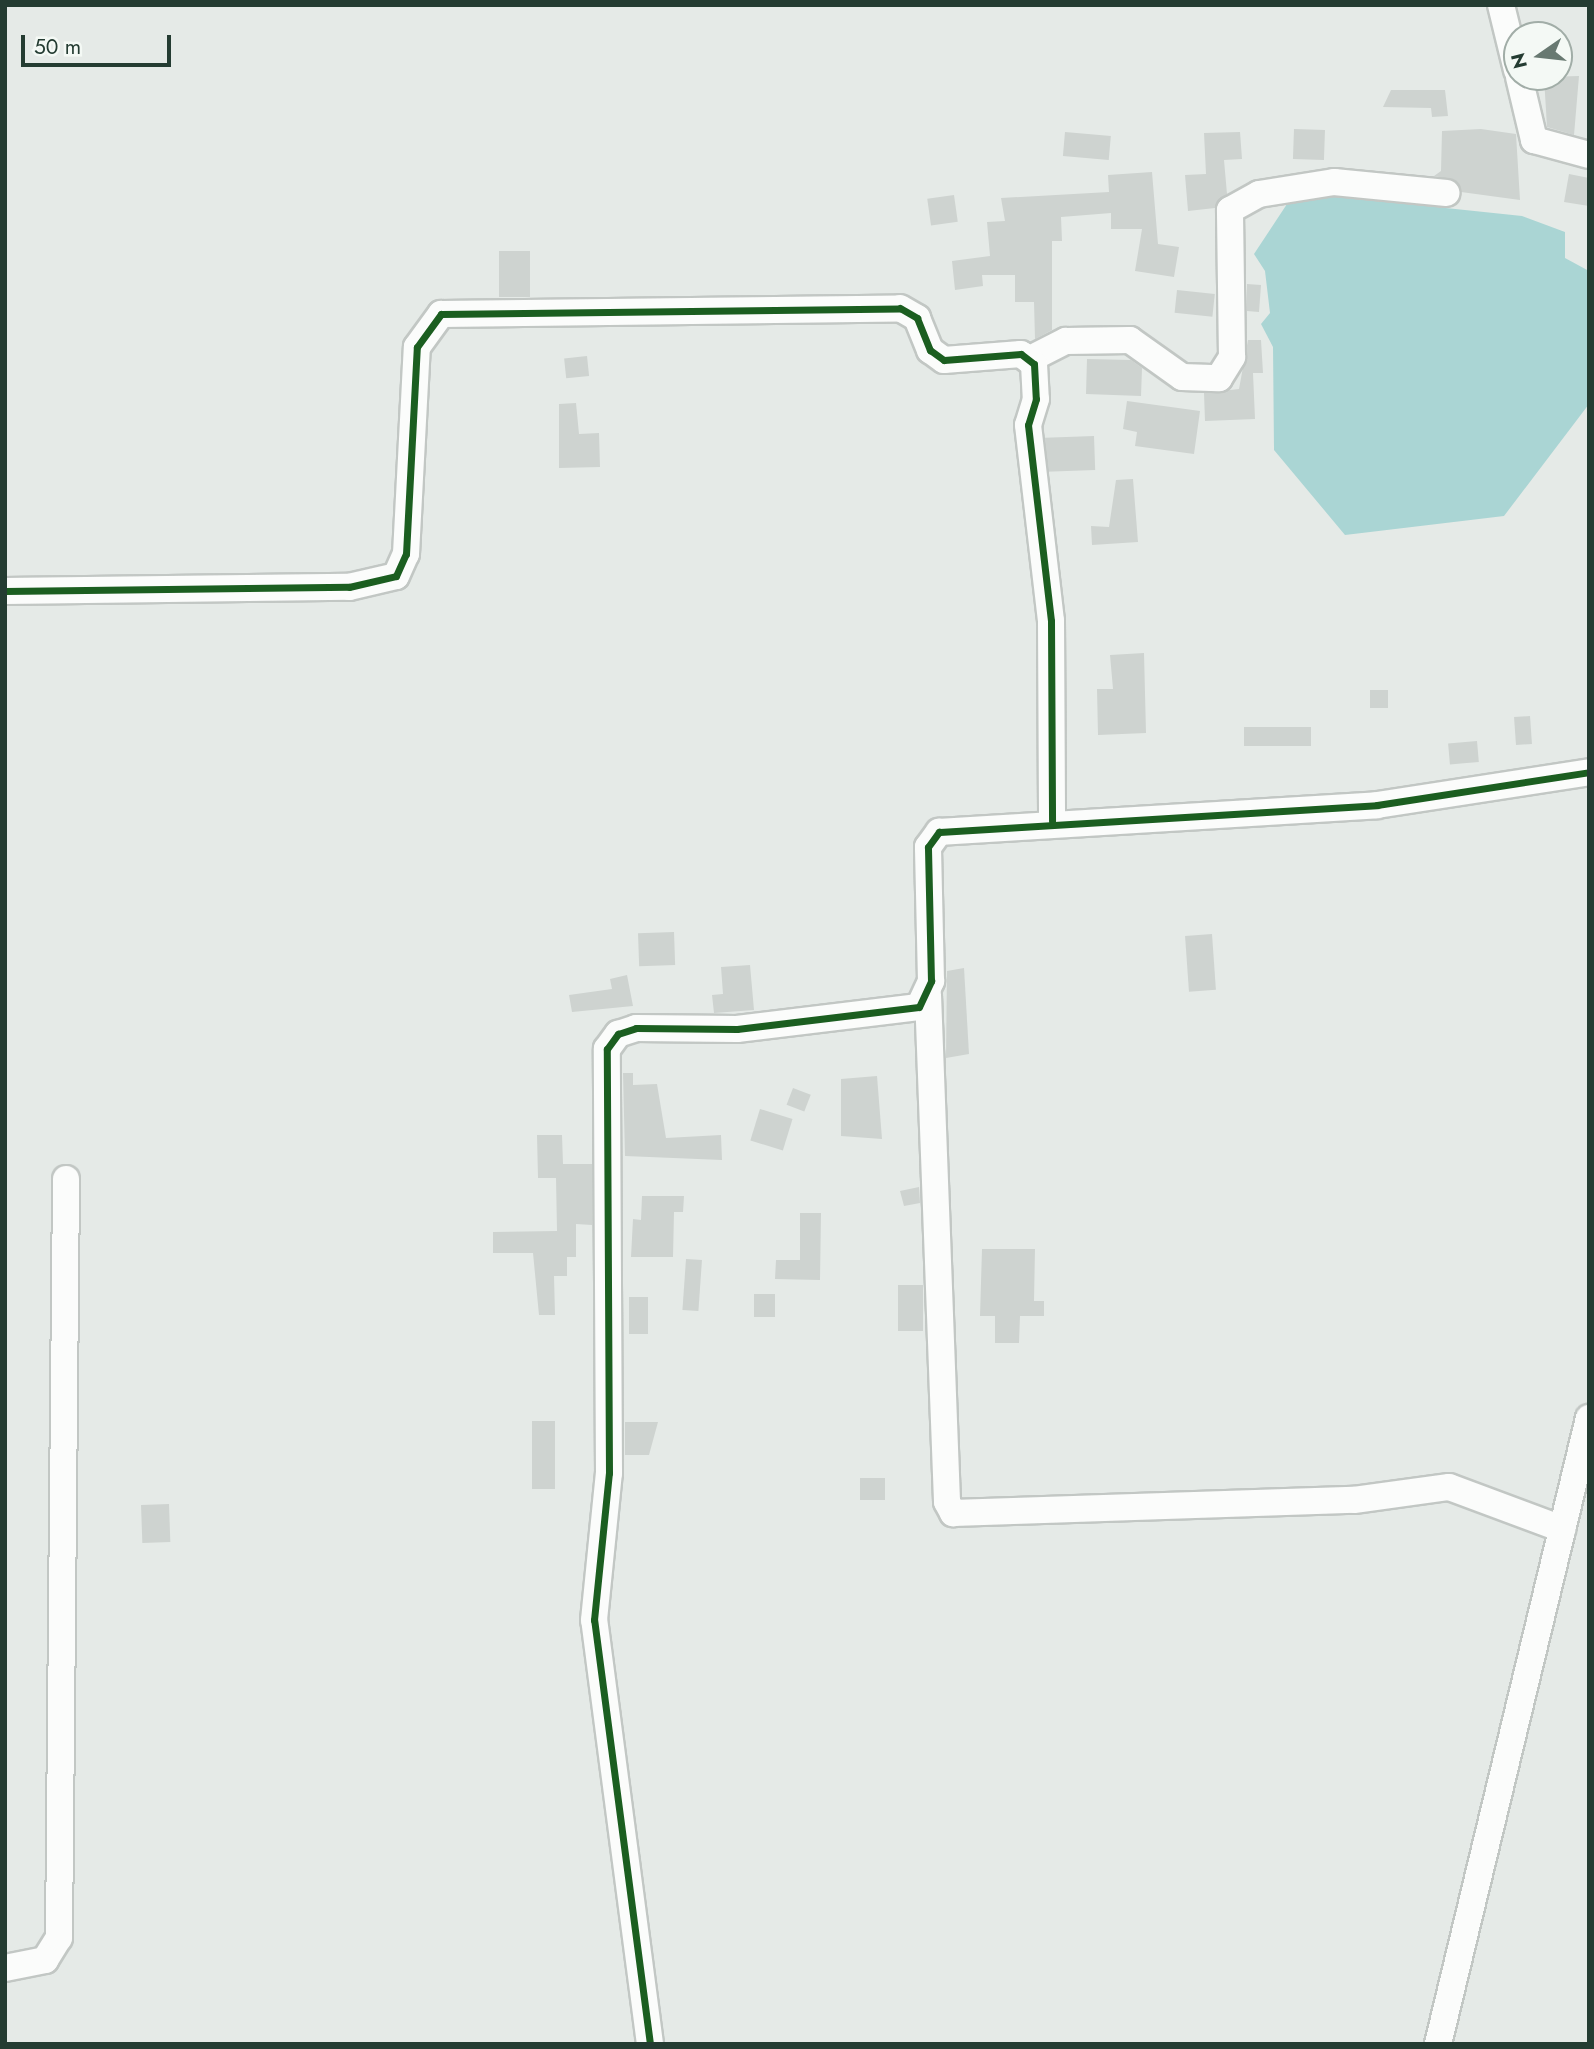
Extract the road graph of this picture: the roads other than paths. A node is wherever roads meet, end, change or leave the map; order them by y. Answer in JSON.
{"nodes":[{"id":1,"x":1522,"y":91,"type":"edge"},
{"id":2,"x":1589,"y":155,"type":"edge"},
{"id":3,"x":1446,"y":193,"type":"dead end"},
{"id":4,"x":1032,"y":358,"type":"junction"},
{"id":5,"x":5,"y":591,"type":"edge"},
{"id":6,"x":1589,"y":772,"type":"edge"},
{"id":7,"x":1052,"y":821,"type":"junction"},
{"id":8,"x":928,"y":995,"type":"junction"},
{"id":9,"x":66,"y":1179,"type":"dead end"},
{"id":10,"x":1589,"y":1418,"type":"edge"},
{"id":11,"x":1562,"y":1529,"type":"junction"},
{"id":12,"x":5,"y":1968,"type":"edge"},
{"id":13,"x":650,"y":2044,"type":"edge"},
{"id":14,"x":1438,"y":2044,"type":"edge"}],
"edges":[{"from":1,"to":2,"type":"street"},
{"from":3,"to":4,"type":"street"},
{"from":4,"to":5,"type":"street"},
{"from":4,"to":7,"type":"street"},
{"from":6,"to":7,"type":"street"},
{"from":7,"to":8,"type":"street"},
{"from":8,"to":11,"type":"street"},
{"from":8,"to":13,"type":"street"},
{"from":9,"to":12,"type":"street"},
{"from":10,"to":11,"type":"street"},
{"from":11,"to":14,"type":"street"}]}
